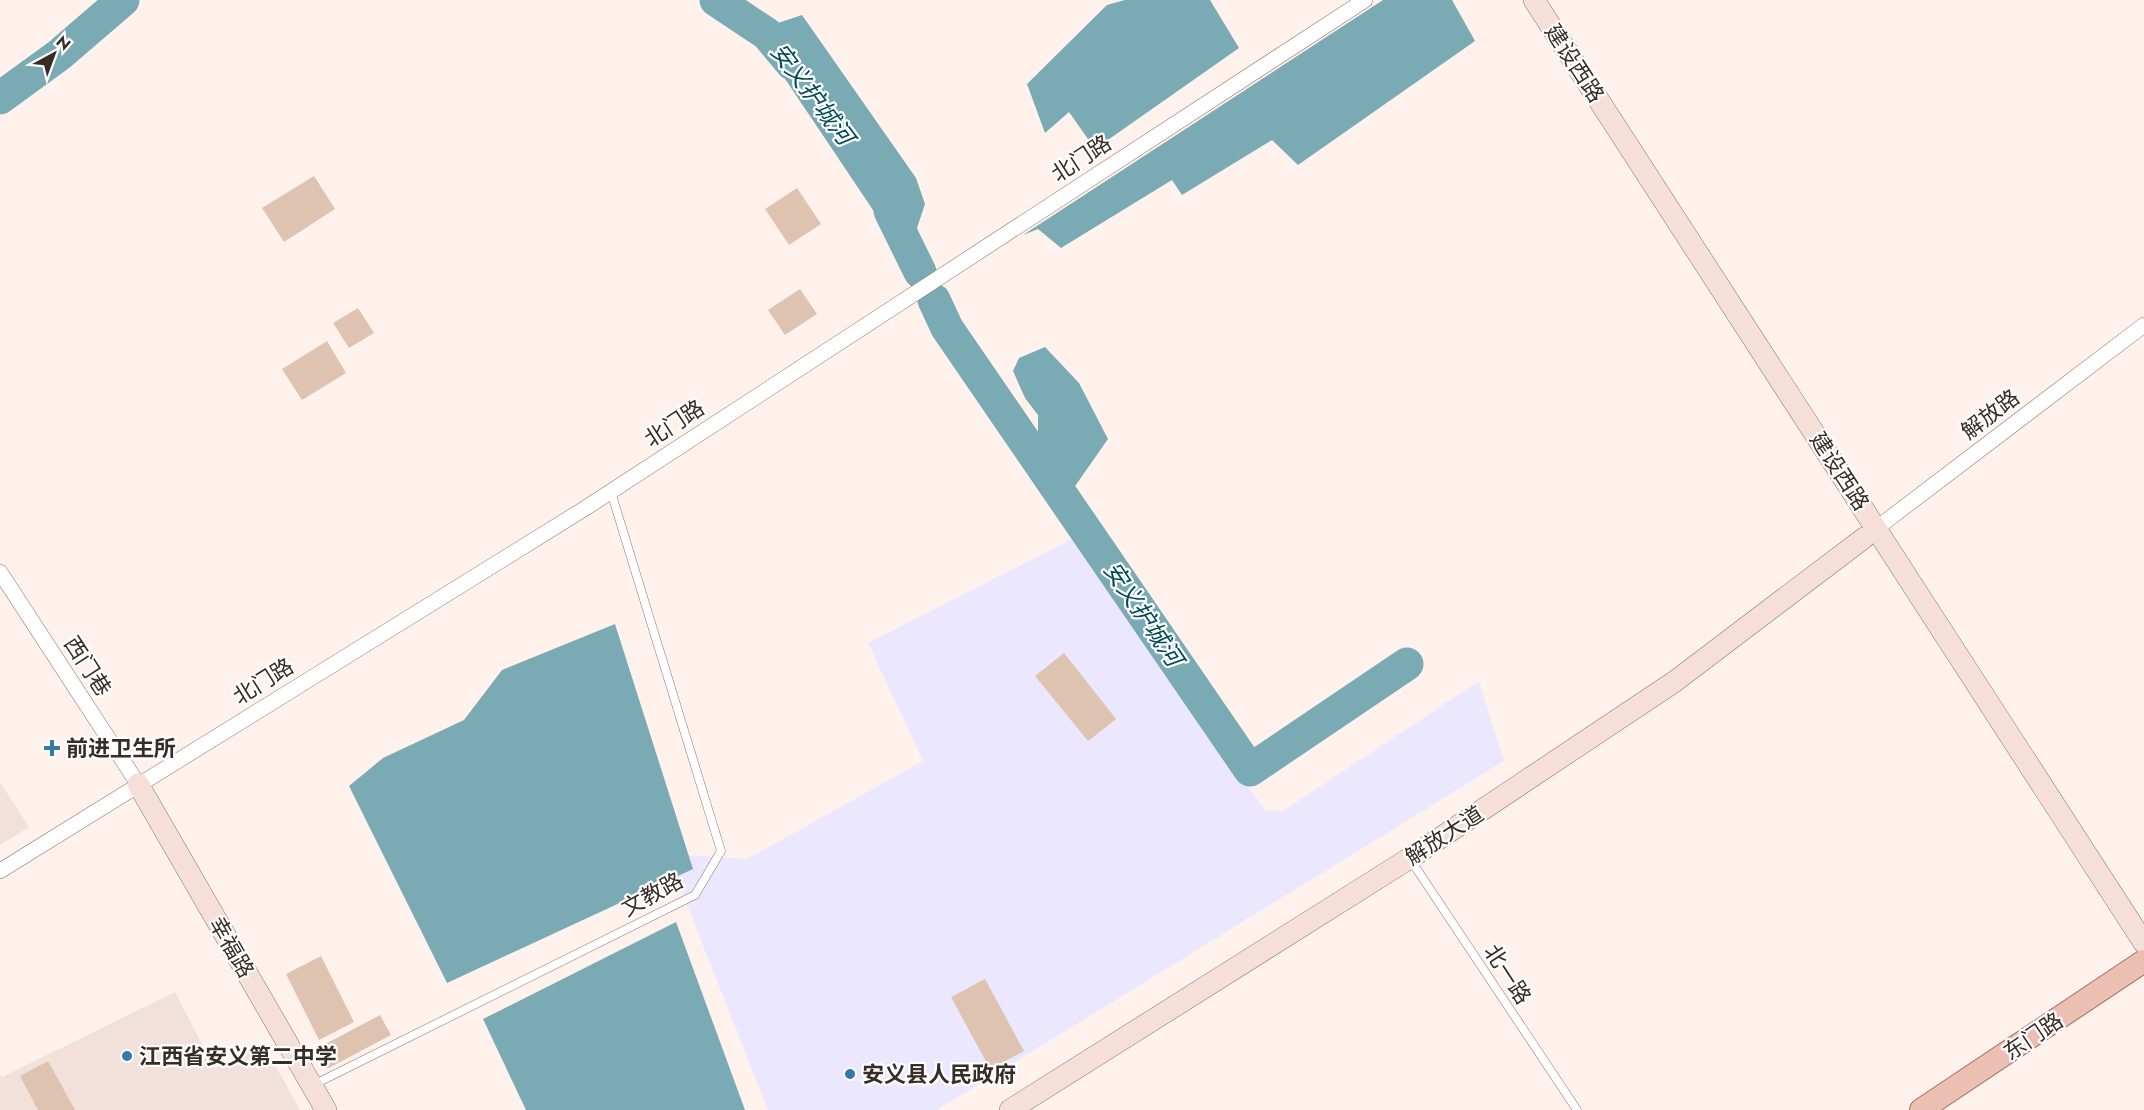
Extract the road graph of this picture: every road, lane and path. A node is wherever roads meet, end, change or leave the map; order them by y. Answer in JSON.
{"nodes":[{"id":1,"x":1365,"y":0,"type":"edge"},
{"id":2,"x":1534,"y":0,"type":"edge"},
{"id":3,"x":2144,"y":325,"type":"edge"},
{"id":4,"x":611,"y":492,"type":"junction"},
{"id":5,"x":1870,"y":533,"type":"junction"},
{"id":6,"x":0,"y":572,"type":"edge"},
{"id":7,"x":138,"y":784,"type":"junction"},
{"id":8,"x":1410,"y":858,"type":"junction"},
{"id":9,"x":0,"y":871,"type":"edge"},
{"id":10,"x":2144,"y":943,"type":"edge"},
{"id":11,"x":2144,"y":961,"type":"edge"},
{"id":12,"x":312,"y":1085,"type":"junction"},
{"id":13,"x":326,"y":1110,"type":"edge"},
{"id":14,"x":1010,"y":1110,"type":"edge"},
{"id":15,"x":1577,"y":1110,"type":"edge"},
{"id":16,"x":1921,"y":1110,"type":"edge"}],
"edges":[{"from":1,"to":4,"type":"street","name":"北门路"},
{"from":2,"to":5,"type":"street","name":"建设西路"},
{"from":3,"to":5,"type":"street","name":"解放路"},
{"from":4,"to":7,"type":"street","name":"北门路"},
{"from":4,"to":12,"type":"lane","name":"文教路"},
{"from":5,"to":8,"type":"street","name":"解放大道"},
{"from":5,"to":10,"type":"street","name":"建设西路"},
{"from":6,"to":7,"type":"street","name":"西门巷"},
{"from":7,"to":9,"type":"street","name":"北门路"},
{"from":7,"to":12,"type":"street","name":"幸福路"},
{"from":8,"to":14,"type":"street","name":"解放大道"},
{"from":8,"to":15,"type":"lane","name":"北一路"},
{"from":11,"to":16,"type":"main road","name":"东门路"},
{"from":12,"to":13,"type":"street","name":"幸福路"}]}
